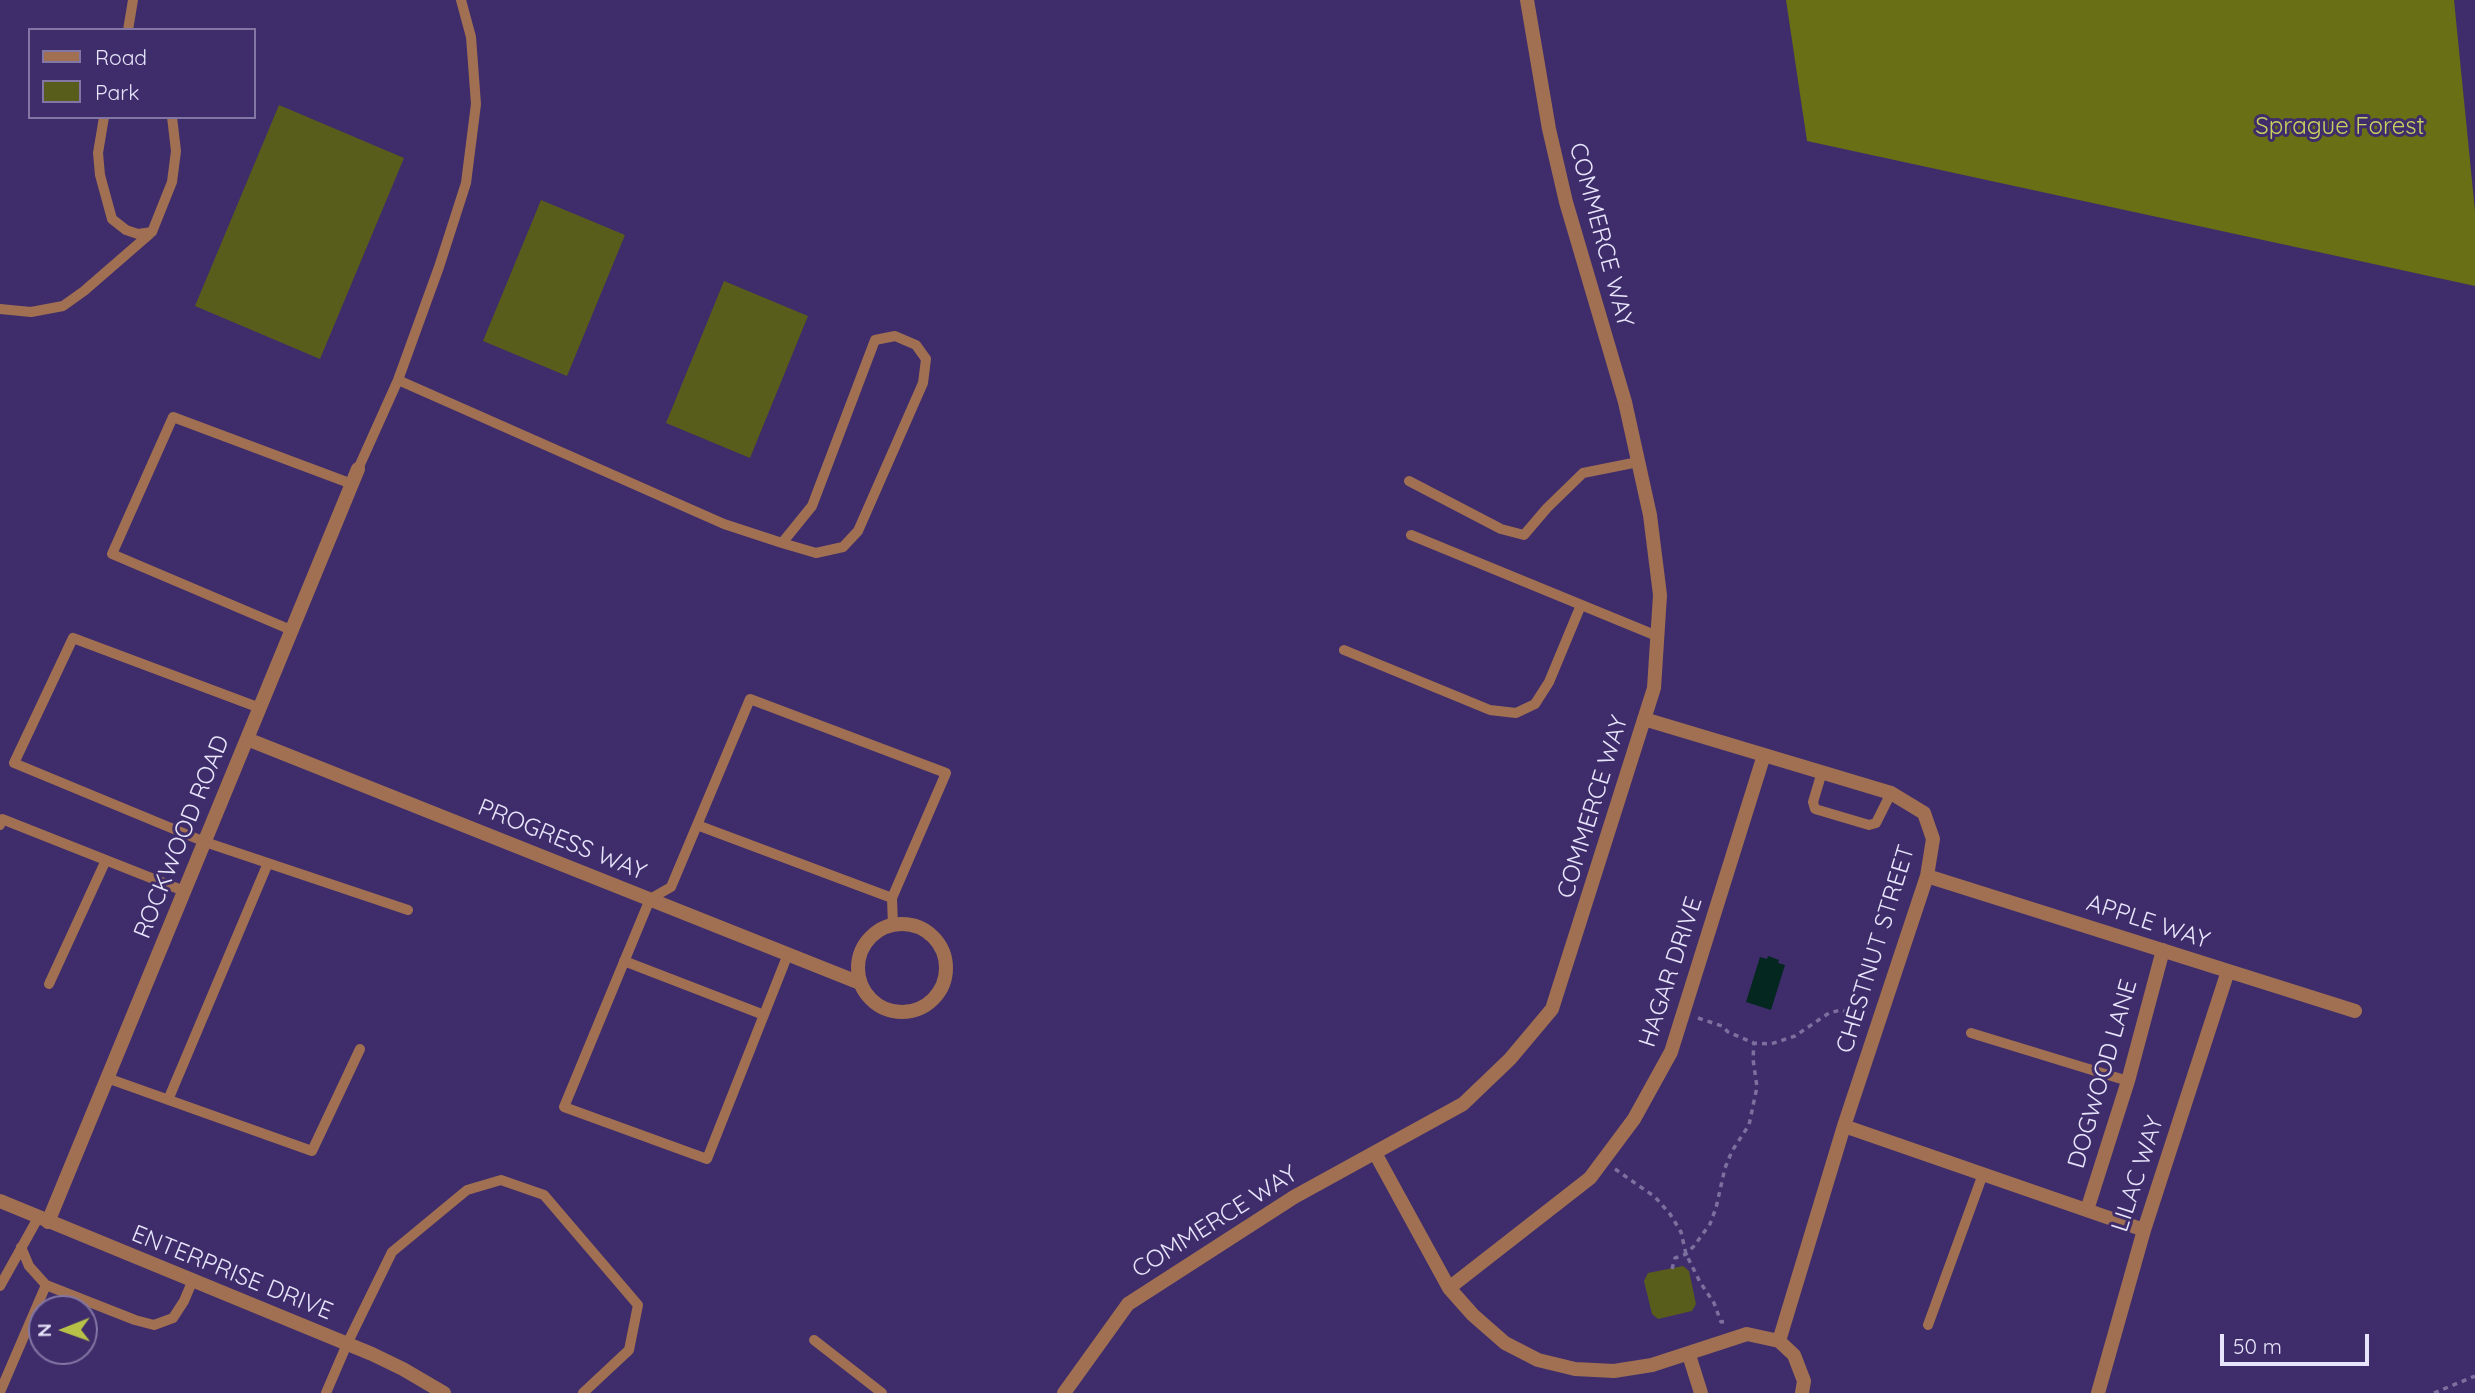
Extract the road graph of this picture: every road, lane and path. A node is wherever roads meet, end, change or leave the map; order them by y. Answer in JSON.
{"nodes":[{"id":1,"x":133,"y":0,"type":"edge"},
{"id":2,"x":461,"y":0,"type":"edge"},
{"id":3,"x":1527,"y":0,"type":"edge"},
{"id":4,"x":128,"y":28,"type":"edge"},
{"id":5,"x":104,"y":119,"type":"edge"},
{"id":6,"x":172,"y":119,"type":"edge"},
{"id":7,"x":152,"y":232,"type":"junction"},
{"id":8,"x":0,"y":309,"type":"edge"},
{"id":9,"x":398,"y":380,"type":"junction"},
{"id":10,"x":1638,"y":462,"type":"junction"},
{"id":11,"x":358,"y":469,"type":"joint"},
{"id":12,"x":1409,"y":481,"type":"dead end"},
{"id":13,"x":352,"y":484,"type":"junction"},
{"id":14,"x":1411,"y":535,"type":"dead end"},
{"id":15,"x":782,"y":543,"type":"junction"},
{"id":16,"x":1581,"y":605,"type":"junction"},
{"id":17,"x":291,"y":630,"type":"junction"},
{"id":18,"x":1657,"y":636,"type":"junction"},
{"id":19,"x":1344,"y":650,"type":"dead end"},
{"id":20,"x":260,"y":708,"type":"junction"},
{"id":21,"x":1644,"y":719,"type":"junction"},
{"id":22,"x":247,"y":739,"type":"junction"},
{"id":23,"x":1764,"y":755,"type":"junction"},
{"id":24,"x":1822,"y":772,"type":"junction"},
{"id":25,"x":1891,"y":793,"type":"junction"},
{"id":26,"x":0,"y":825,"type":"edge"},
{"id":27,"x":697,"y":825,"type":"junction"},
{"id":28,"x":205,"y":842,"type":"junction"},
{"id":29,"x":106,"y":860,"type":"junction"},
{"id":30,"x":268,"y":863,"type":"junction"},
{"id":31,"x":1927,"y":876,"type":"junction"},
{"id":32,"x":184,"y":891,"type":"junction"},
{"id":33,"x":891,"y":898,"type":"junction"},
{"id":34,"x":650,"y":899,"type":"junction"},
{"id":35,"x":408,"y":910,"type":"dead end"},
{"id":36,"x":893,"y":926,"type":"junction"},
{"id":37,"x":2163,"y":950,"type":"junction"},
{"id":38,"x":788,"y":954,"type":"junction"},
{"id":39,"x":624,"y":961,"type":"junction"},
{"id":40,"x":2228,"y":971,"type":"junction"},
{"id":41,"x":860,"y":982,"type":"junction"},
{"id":42,"x":49,"y":984,"type":"dead end"},
{"id":43,"x":2355,"y":1011,"type":"dead end"},
{"id":44,"x":1683,"y":1013,"type":"junction"},
{"id":45,"x":764,"y":1015,"type":"junction"},
{"id":46,"x":1879,"y":1021,"type":"junction"},
{"id":47,"x":1970,"y":1033,"type":"dead end"},
{"id":48,"x":1754,"y":1044,"type":"junction"},
{"id":49,"x":360,"y":1049,"type":"dead end"},
{"id":50,"x":107,"y":1078,"type":"junction"},
{"id":51,"x":2128,"y":1081,"type":"junction"},
{"id":52,"x":168,"y":1100,"type":"junction"},
{"id":53,"x":1844,"y":1126,"type":"junction"},
{"id":54,"x":1375,"y":1153,"type":"junction"},
{"id":55,"x":1603,"y":1161,"type":"junction"},
{"id":56,"x":1983,"y":1174,"type":"junction"},
{"id":57,"x":0,"y":1201,"type":"edge"},
{"id":58,"x":2087,"y":1210,"type":"junction"},
{"id":59,"x":43,"y":1220,"type":"junction"},
{"id":60,"x":2144,"y":1230,"type":"junction"},
{"id":61,"x":21,"y":1247,"type":"junction"},
{"id":62,"x":1686,"y":1254,"type":"junction"},
{"id":63,"x":1672,"y":1269,"type":"dead end"},
{"id":64,"x":3,"y":1272,"type":"edge"},
{"id":65,"x":192,"y":1282,"type":"junction"},
{"id":66,"x":46,"y":1285,"type":"junction"},
{"id":67,"x":0,"y":1286,"type":"edge"},
{"id":68,"x":1449,"y":1287,"type":"junction"},
{"id":69,"x":1732,"y":1320,"type":"dead end"},
{"id":70,"x":1928,"y":1325,"type":"dead end"},
{"id":71,"x":814,"y":1340,"type":"dead end"},
{"id":72,"x":1779,"y":1341,"type":"junction"},
{"id":73,"x":347,"y":1344,"type":"junction"},
{"id":74,"x":1689,"y":1355,"type":"junction"},
{"id":75,"x":2475,"y":1376,"type":"edge"},
{"id":76,"x":436,"y":1391,"type":"edge"},
{"id":77,"x":0,"y":1392,"type":"edge"},
{"id":78,"x":326,"y":1393,"type":"edge"},
{"id":79,"x":583,"y":1393,"type":"edge"},
{"id":80,"x":882,"y":1393,"type":"edge"},
{"id":81,"x":1064,"y":1393,"type":"edge"},
{"id":82,"x":1700,"y":1393,"type":"edge"},
{"id":83,"x":1802,"y":1393,"type":"edge"},
{"id":84,"x":2098,"y":1393,"type":"edge"},
{"id":85,"x":2434,"y":1393,"type":"edge"}],
"edges":[{"from":1,"to":4,"type":"lane"},
{"from":2,"to":9,"type":"lane"},
{"from":3,"to":10,"type":"street","name":"COMMERCE WAY"},
{"from":5,"to":7,"type":"lane"},
{"from":6,"to":7,"type":"lane"},
{"from":7,"to":8,"type":"lane"},
{"from":9,"to":11,"type":"lane"},
{"from":9,"to":15,"type":"lane"},
{"from":10,"to":12,"type":"lane"},
{"from":10,"to":18,"type":"street","name":"COMMERCE WAY"},
{"from":11,"to":13,"type":"street","name":"ROCKWOOD ROAD"},
{"from":13,"to":17,"type":"street","name":"ROCKWOOD ROAD"},
{"from":13,"to":17,"type":"lane"},
{"from":14,"to":16,"type":"lane"},
{"from":15,"to":15,"type":"lane"},
{"from":16,"to":18,"type":"lane"},
{"from":16,"to":19,"type":"lane"},
{"from":17,"to":20,"type":"street","name":"ROCKWOOD ROAD"},
{"from":18,"to":21,"type":"street","name":"COMMERCE WAY"},
{"from":20,"to":22,"type":"street","name":"ROCKWOOD ROAD"},
{"from":20,"to":28,"type":"lane"},
{"from":21,"to":23,"type":"street","name":"CHESTNUT STREET"},
{"from":21,"to":54,"type":"street","name":"COMMERCE WAY"},
{"from":22,"to":28,"type":"street","name":"ROCKWOOD ROAD"},
{"from":22,"to":34,"type":"street","name":"PROGRESS WAY"},
{"from":23,"to":24,"type":"street","name":"CHESTNUT STREET"},
{"from":23,"to":44,"type":"street","name":"HAGAR DRIVE"},
{"from":24,"to":25,"type":"street","name":"CHESTNUT STREET"},
{"from":24,"to":25,"type":"lane"},
{"from":25,"to":31,"type":"street","name":"CHESTNUT STREET"},
{"from":26,"to":29,"type":"lane"},
{"from":27,"to":33,"type":"lane"},
{"from":27,"to":33,"type":"lane"},
{"from":27,"to":34,"type":"lane"},
{"from":28,"to":30,"type":"lane"},
{"from":28,"to":32,"type":"street","name":"ROCKWOOD ROAD"},
{"from":29,"to":32,"type":"lane"},
{"from":29,"to":42,"type":"lane"},
{"from":30,"to":35,"type":"lane"},
{"from":30,"to":52,"type":"lane"},
{"from":31,"to":37,"type":"street","name":"APPLE WAY"},
{"from":31,"to":46,"type":"street","name":"CHESTNUT STREET"},
{"from":32,"to":50,"type":"street","name":"ROCKWOOD ROAD"},
{"from":33,"to":36,"type":"lane"},
{"from":34,"to":38,"type":"street","name":"PROGRESS WAY"},
{"from":34,"to":39,"type":"lane"},
{"from":36,"to":41,"type":"street"},
{"from":36,"to":41,"type":"street","name":"PROGRESS WAY"},
{"from":37,"to":40,"type":"street","name":"APPLE WAY"},
{"from":37,"to":51,"type":"street","name":"DOGWOOD LANE"},
{"from":38,"to":41,"type":"street","name":"PROGRESS WAY"},
{"from":38,"to":45,"type":"lane"},
{"from":39,"to":45,"type":"lane"},
{"from":39,"to":45,"type":"lane"},
{"from":40,"to":43,"type":"street","name":"APPLE WAY"},
{"from":40,"to":60,"type":"street","name":"LILAC WAY"},
{"from":44,"to":48,"type":"path"},
{"from":44,"to":55,"type":"street","name":"HAGAR DRIVE"},
{"from":46,"to":48,"type":"path"},
{"from":46,"to":53,"type":"street","name":"CHESTNUT STREET"},
{"from":47,"to":51,"type":"lane"},
{"from":48,"to":62,"type":"path"},
{"from":49,"to":52,"type":"lane"},
{"from":50,"to":52,"type":"lane"},
{"from":50,"to":59,"type":"street","name":"ROCKWOOD ROAD"},
{"from":51,"to":58,"type":"street","name":"DOGWOOD LANE"},
{"from":53,"to":56,"type":"street","name":"DOGWOOD LANE"},
{"from":53,"to":72,"type":"street","name":"CHESTNUT STREET"},
{"from":54,"to":68,"type":"street"},
{"from":54,"to":81,"type":"street","name":"COMMERCE WAY"},
{"from":55,"to":62,"type":"path"},
{"from":55,"to":68,"type":"street","name":"HAGAR DRIVE"},
{"from":56,"to":58,"type":"street","name":"DOGWOOD LANE"},
{"from":56,"to":70,"type":"lane"},
{"from":57,"to":59,"type":"street","name":"ENTERPRISE DRIVE"},
{"from":58,"to":60,"type":"street","name":"DOGWOOD LANE"},
{"from":59,"to":61,"type":"lane"},
{"from":59,"to":65,"type":"street","name":"ENTERPRISE DRIVE"},
{"from":60,"to":84,"type":"street","name":"LILAC WAY"},
{"from":61,"to":64,"type":"lane"},
{"from":61,"to":66,"type":"lane"},
{"from":62,"to":63,"type":"path"},
{"from":62,"to":69,"type":"path"},
{"from":64,"to":67,"type":"lane"},
{"from":65,"to":66,"type":"lane"},
{"from":65,"to":73,"type":"street","name":"ENTERPRISE DRIVE"},
{"from":66,"to":77,"type":"lane"},
{"from":68,"to":74,"type":"street"},
{"from":71,"to":80,"type":"lane"},
{"from":72,"to":74,"type":"street"},
{"from":72,"to":83,"type":"street"},
{"from":73,"to":76,"type":"street","name":"ENTERPRISE DRIVE"},
{"from":73,"to":78,"type":"lane"},
{"from":73,"to":79,"type":"lane"},
{"from":74,"to":82,"type":"street"},
{"from":75,"to":85,"type":"path"}]}
